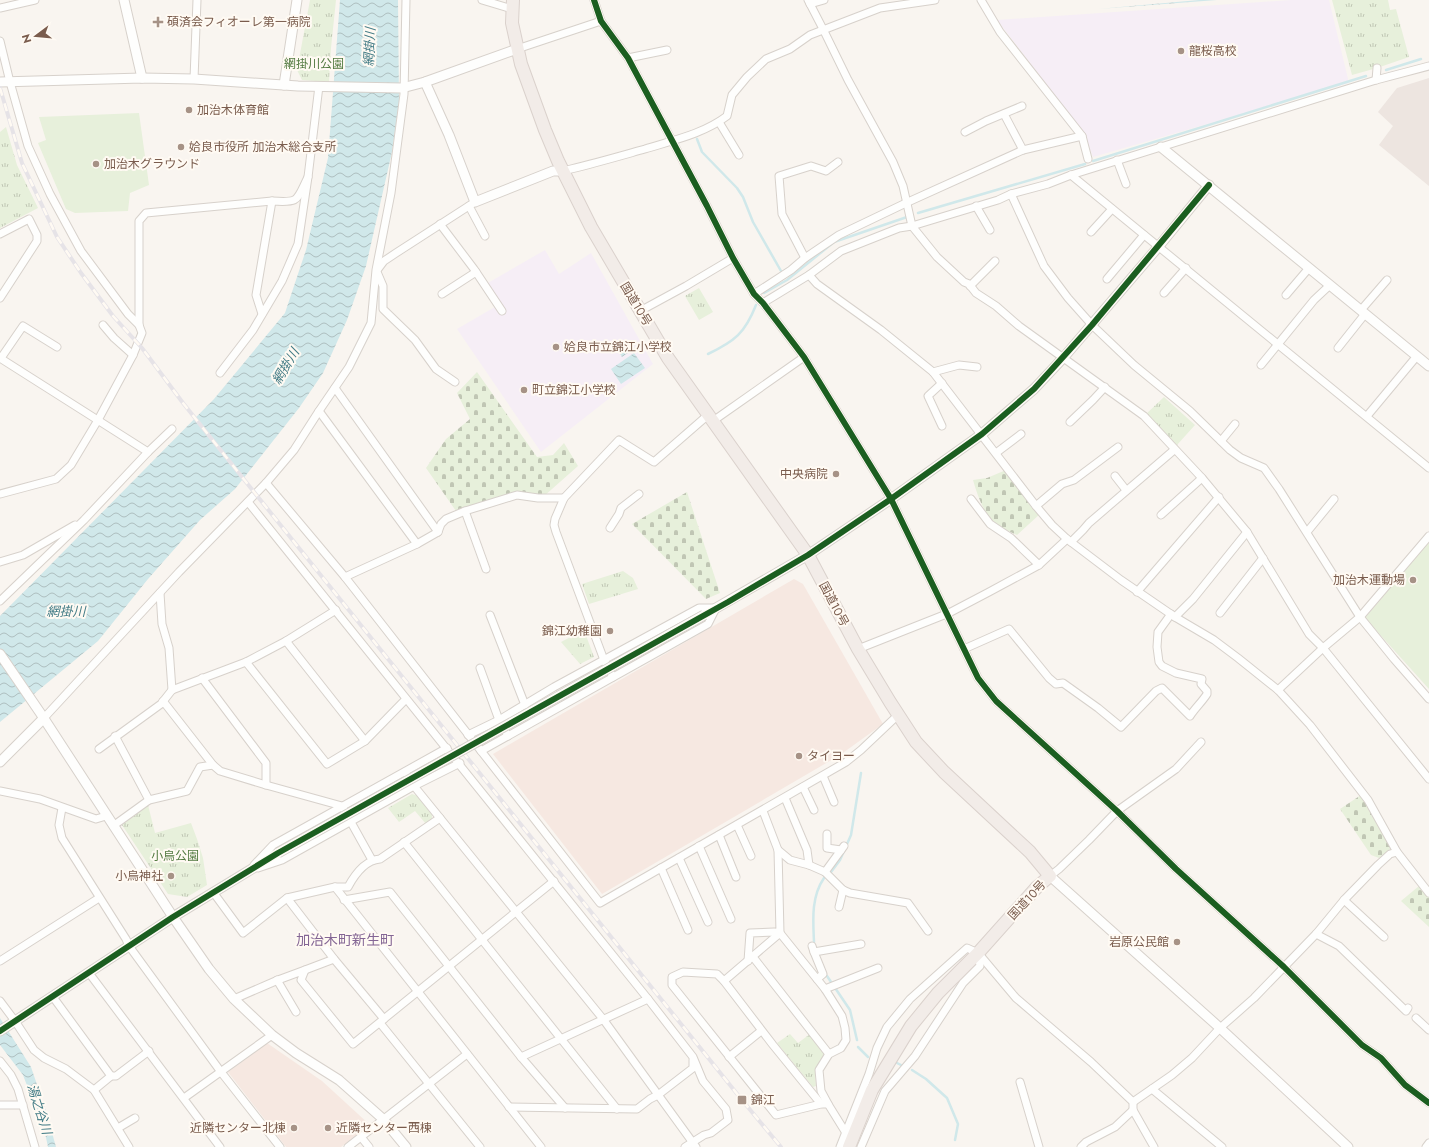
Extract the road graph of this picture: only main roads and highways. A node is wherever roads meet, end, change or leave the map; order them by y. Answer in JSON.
{"nodes":[{"id":1,"x":512,"y":4,"type":"edge"},
{"id":2,"x":849,"y":1147,"type":"edge"}],
"edges":[{"from":1,"to":2,"type":"highway","name":"国道10号"}]}
